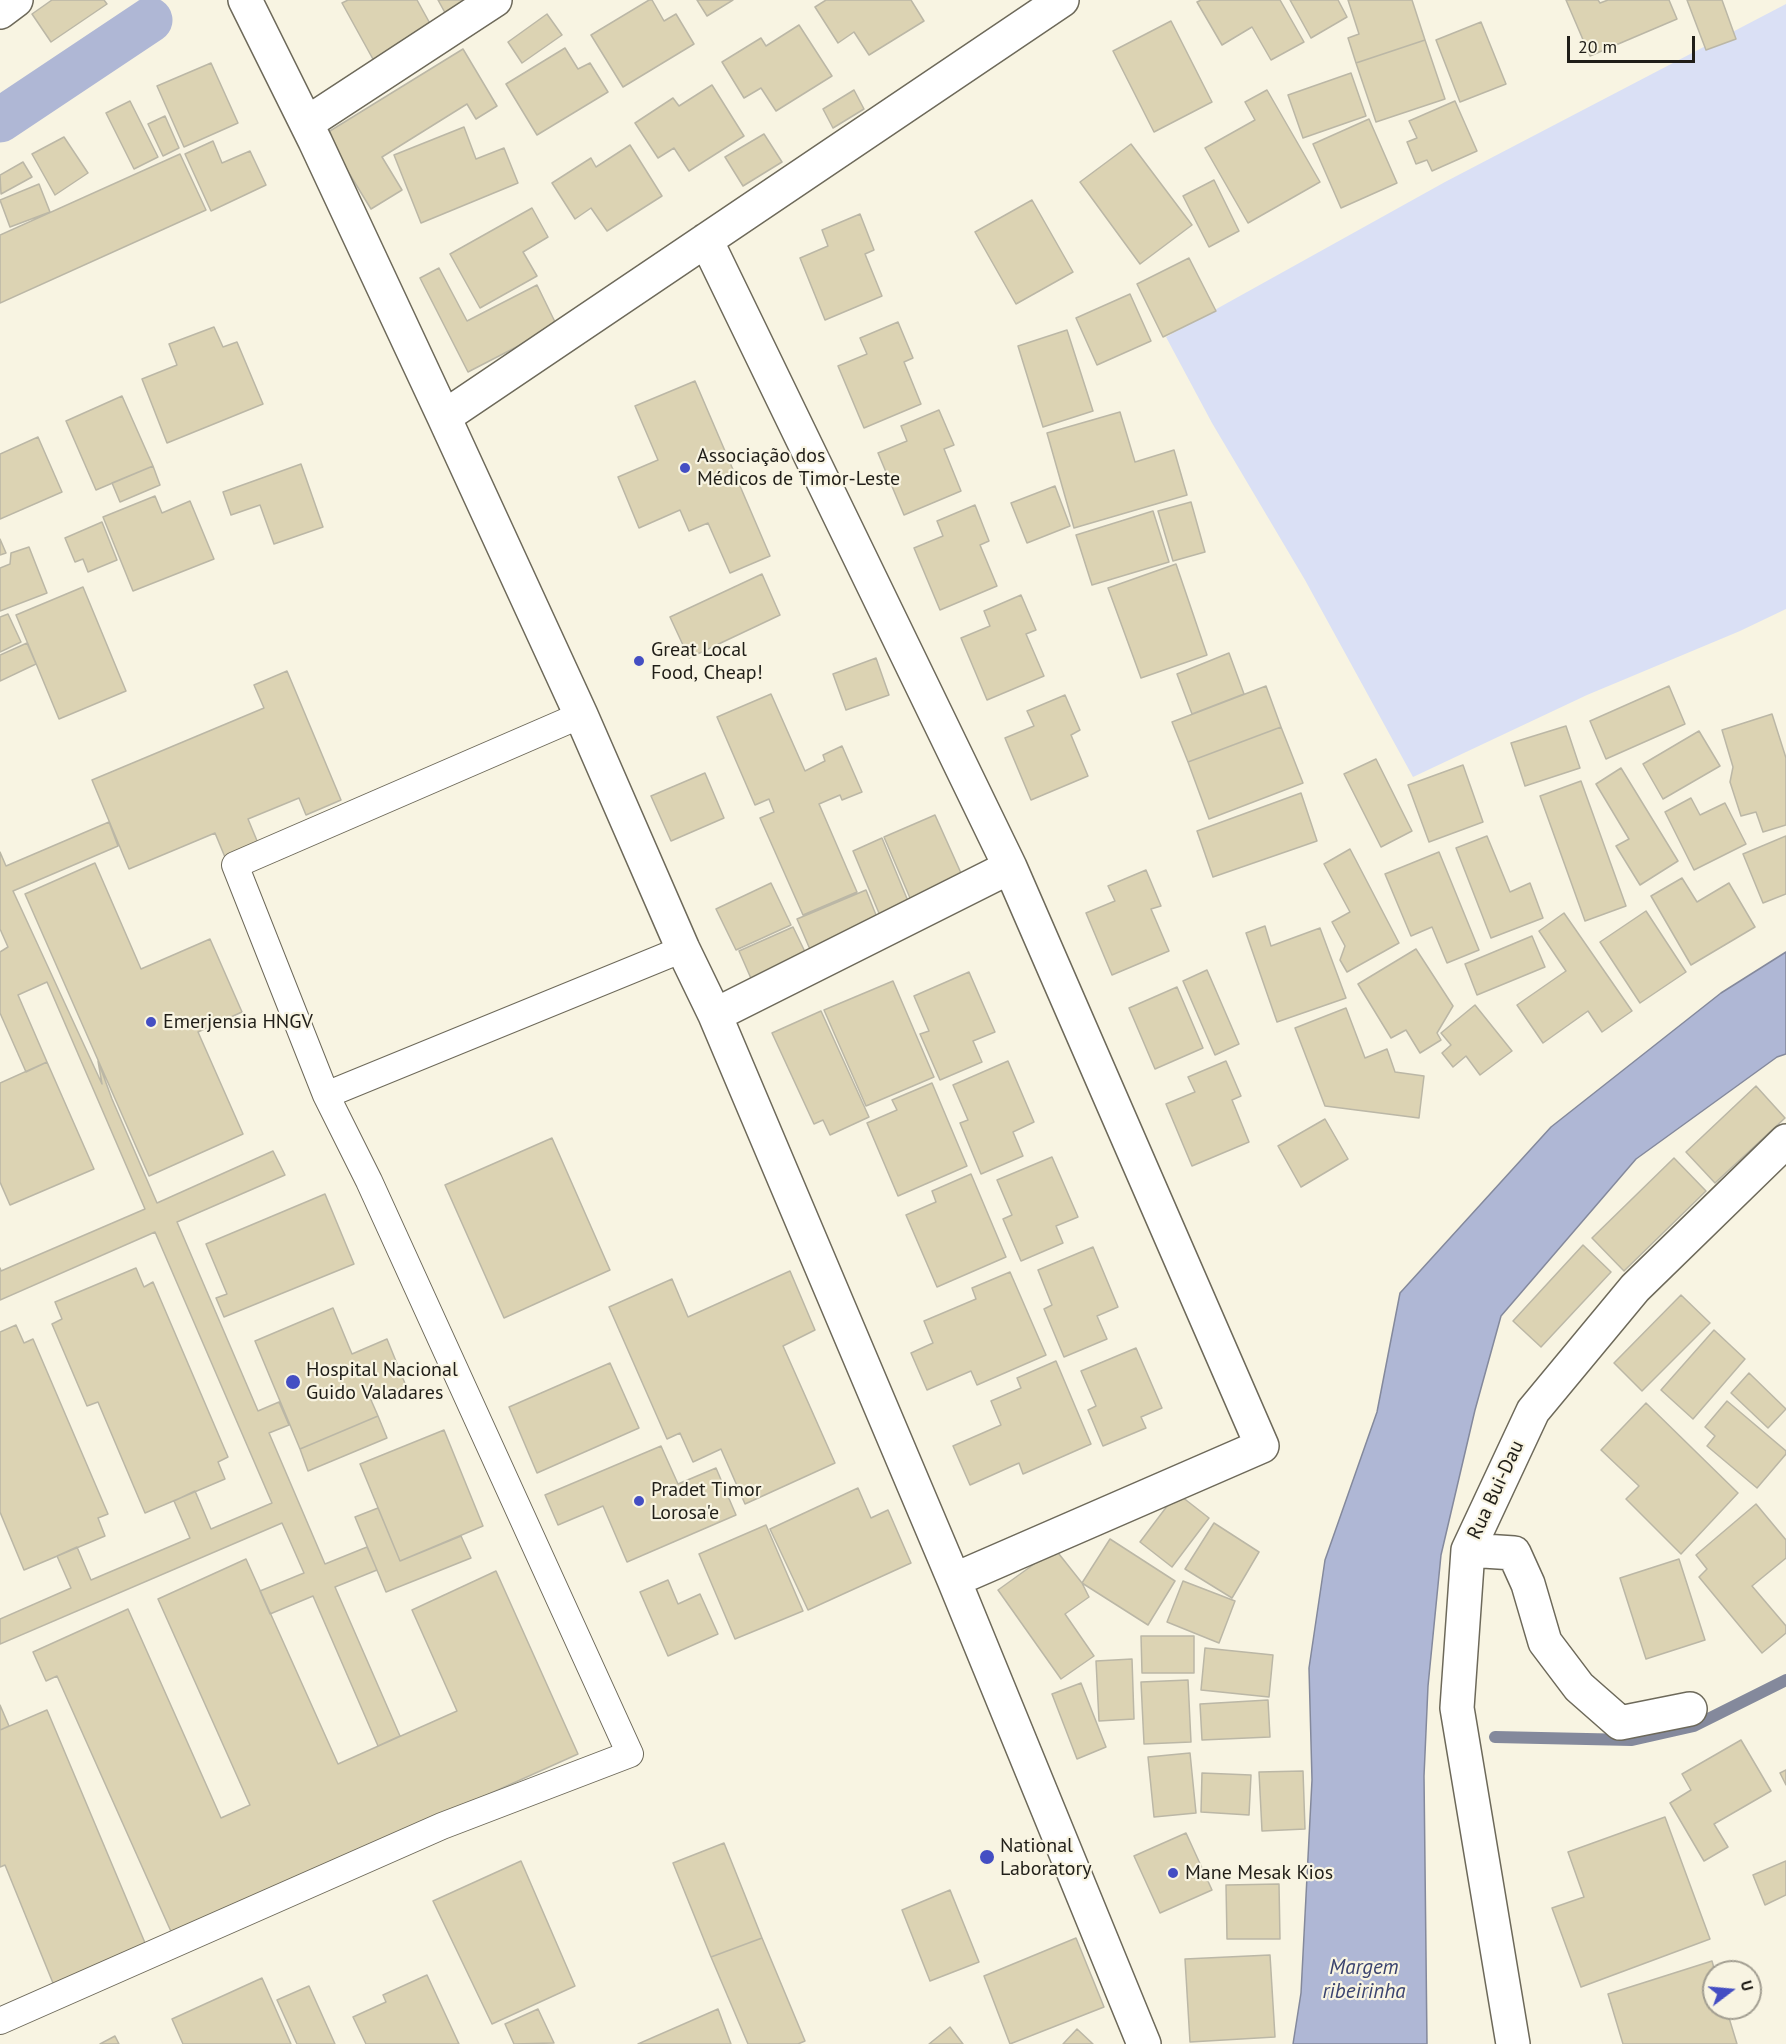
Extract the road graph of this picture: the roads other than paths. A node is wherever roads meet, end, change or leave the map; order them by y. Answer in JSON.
{"nodes":[{"id":1,"x":16,"y":0,"type":"edge"},
{"id":2,"x":245,"y":0,"type":"edge"},
{"id":3,"x":495,"y":0,"type":"edge"},
{"id":4,"x":1062,"y":0,"type":"edge"},
{"id":5,"x":0,"y":12,"type":"edge"},
{"id":6,"x":306,"y":123,"type":"junction"},
{"id":7,"x":706,"y":240,"type":"junction"},
{"id":8,"x":444,"y":417,"type":"junction"},
{"id":9,"x":581,"y":715,"type":"junction"},
{"id":10,"x":1010,"y":867,"type":"junction"},
{"id":11,"x":683,"y":949,"type":"junction"},
{"id":12,"x":715,"y":1015,"type":"junction"},
{"id":13,"x":327,"y":1095,"type":"junction"},
{"id":14,"x":1786,"y":1141,"type":"edge"},
{"id":15,"x":1468,"y":1550,"type":"junction"},
{"id":16,"x":954,"y":1580,"type":"junction"},
{"id":17,"x":1690,"y":1709,"type":"dead end"},
{"id":18,"x":0,"y":2021,"type":"edge"},
{"id":19,"x":1144,"y":2044,"type":"edge"},
{"id":20,"x":1513,"y":2044,"type":"edge"}],
"edges":[{"from":1,"to":5,"type":"street"},
{"from":2,"to":6,"type":"street"},
{"from":3,"to":6,"type":"street"},
{"from":4,"to":7,"type":"street"},
{"from":6,"to":8,"type":"street"},
{"from":7,"to":8,"type":"street"},
{"from":7,"to":10,"type":"street"},
{"from":8,"to":9,"type":"street"},
{"from":9,"to":11,"type":"street"},
{"from":9,"to":13,"type":"lane"},
{"from":10,"to":12,"type":"street"},
{"from":10,"to":16,"type":"street"},
{"from":11,"to":12,"type":"street"},
{"from":11,"to":13,"type":"lane"},
{"from":12,"to":16,"type":"street"},
{"from":13,"to":18,"type":"lane"},
{"from":14,"to":15,"type":"street","name":"Rua Bui-Dau"},
{"from":15,"to":17,"type":"street"},
{"from":15,"to":20,"type":"street","name":"Rua Bui-Dau"},
{"from":16,"to":19,"type":"street"}]}
